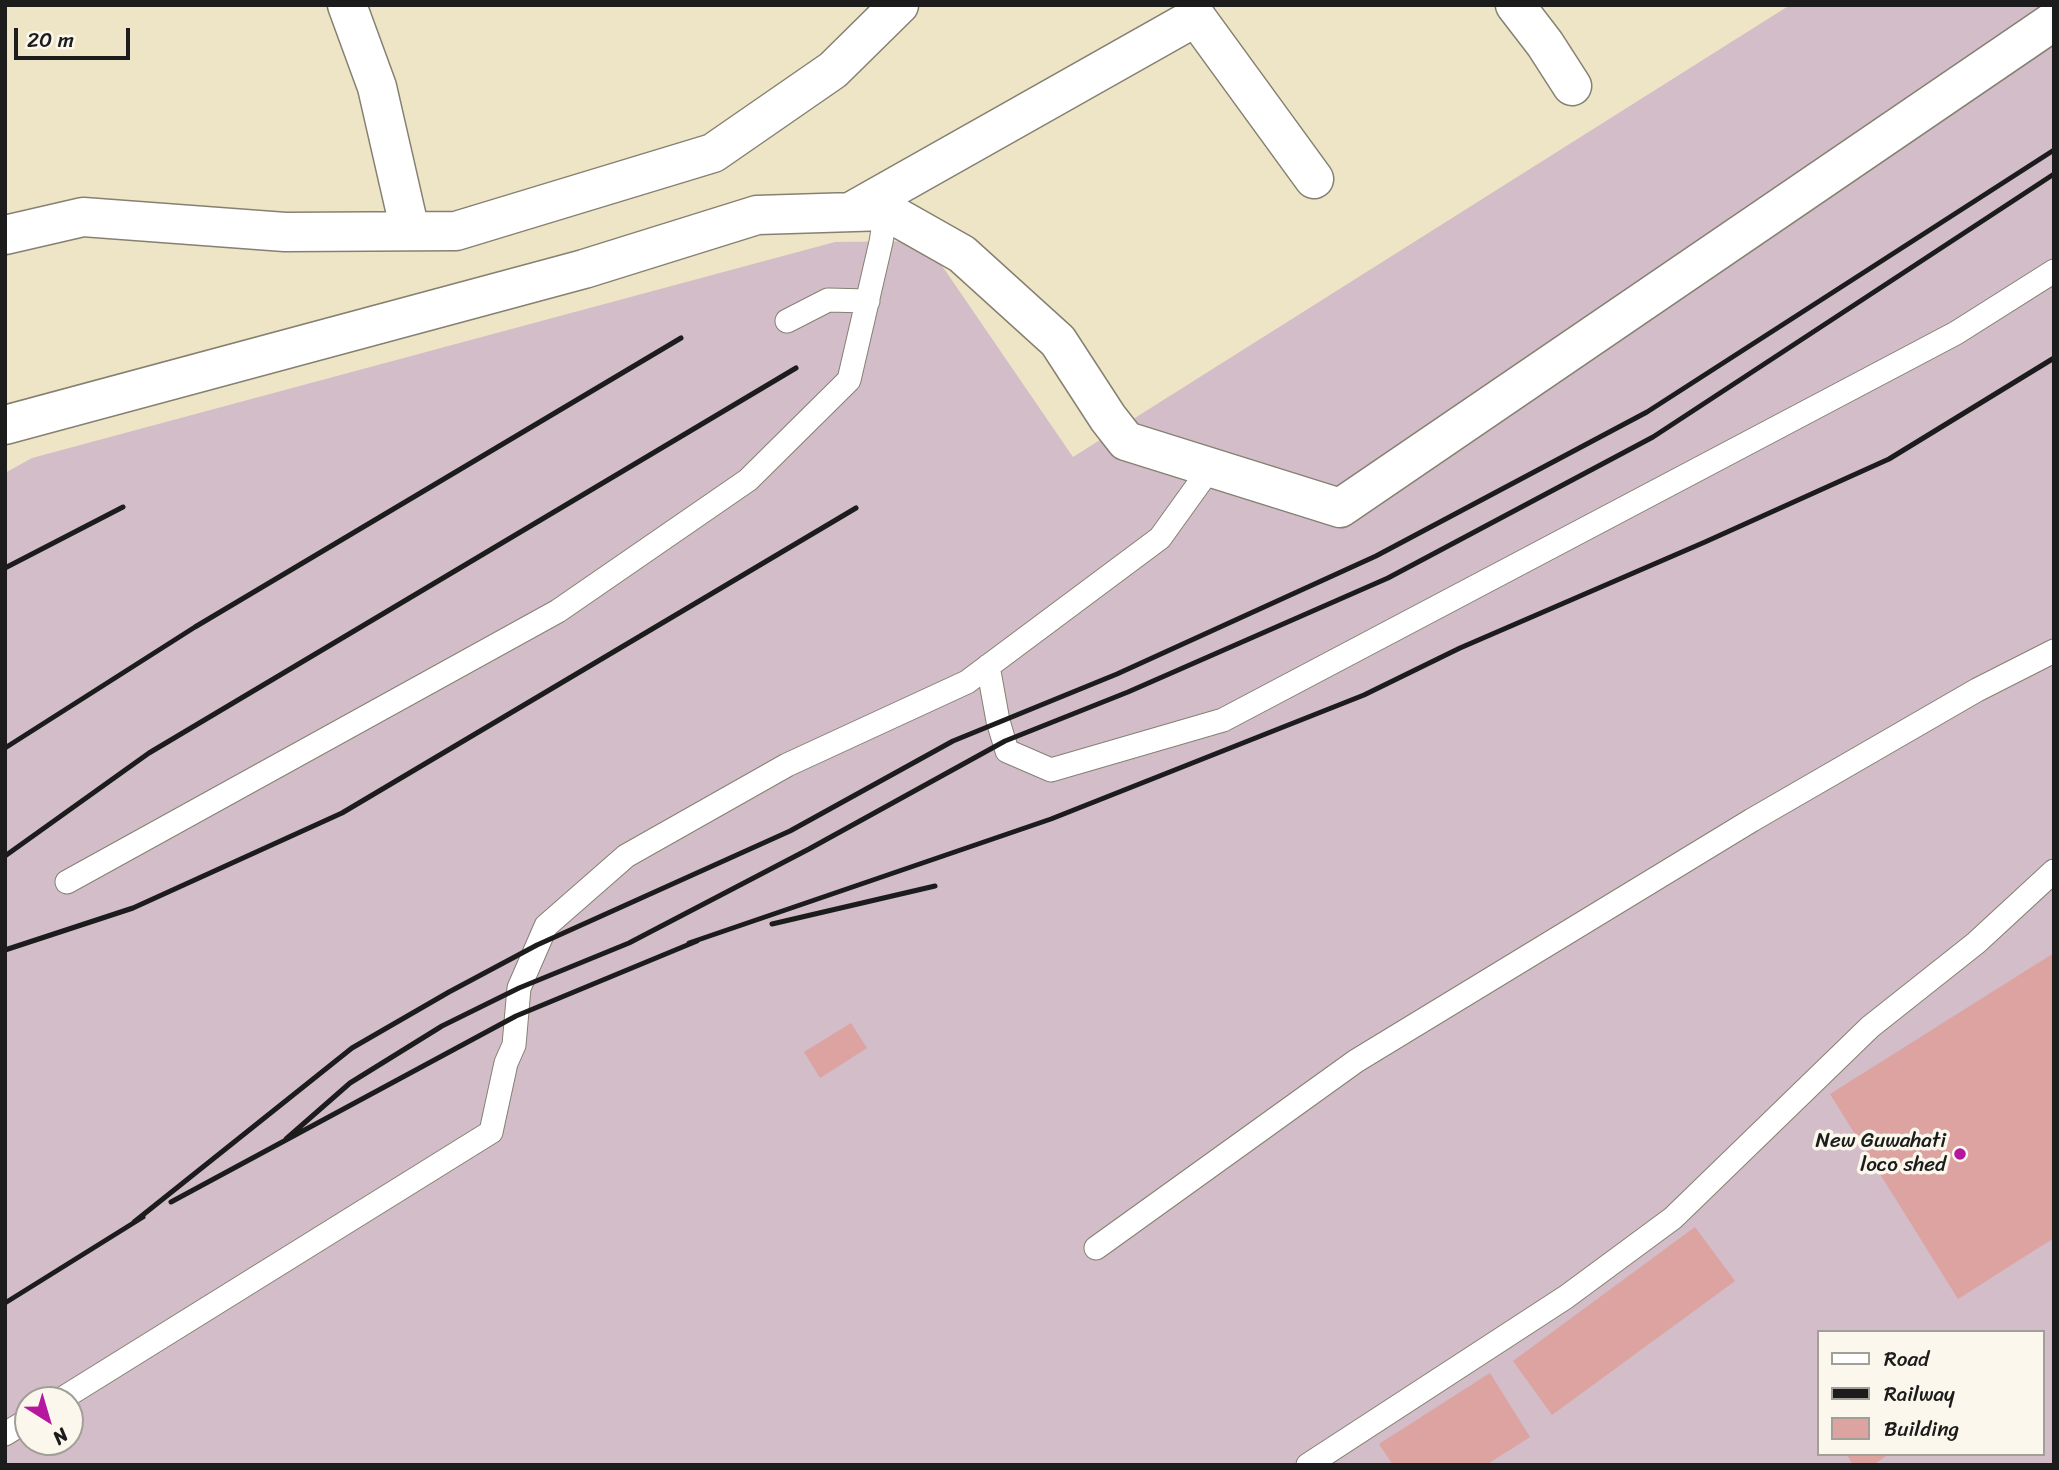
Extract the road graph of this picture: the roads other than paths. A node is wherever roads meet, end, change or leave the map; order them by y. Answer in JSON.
{"nodes":[{"id":1,"x":347,"y":5,"type":"edge"},
{"id":2,"x":899,"y":5,"type":"edge"},
{"id":3,"x":1516,"y":5,"type":"edge"},
{"id":4,"x":1192,"y":11,"type":"edge"},
{"id":5,"x":2054,"y":21,"type":"edge"},
{"id":6,"x":1572,"y":86,"type":"dead end"},
{"id":7,"x":1314,"y":179,"type":"dead end"},
{"id":8,"x":868,"y":211,"type":"junction"},
{"id":9,"x":410,"y":231,"type":"junction"},
{"id":10,"x":5,"y":235,"type":"edge"},
{"id":11,"x":2054,"y":271,"type":"edge"},
{"id":12,"x":867,"y":301,"type":"junction"},
{"id":13,"x":787,"y":321,"type":"dead end"},
{"id":14,"x":5,"y":425,"type":"edge"},
{"id":15,"x":1211,"y":467,"type":"junction"},
{"id":16,"x":2054,"y":652,"type":"edge"},
{"id":17,"x":988,"y":666,"type":"junction"},
{"id":18,"x":2054,"y":871,"type":"edge"},
{"id":19,"x":67,"y":882,"type":"dead end"},
{"id":20,"x":1096,"y":1248,"type":"dead end"},
{"id":21,"x":83,"y":1386,"type":"edge"},
{"id":22,"x":1308,"y":1465,"type":"edge"}],
"edges":[{"from":1,"to":9,"type":"street"},
{"from":2,"to":9,"type":"street"},
{"from":3,"to":6,"type":"street"},
{"from":4,"to":7,"type":"street"},
{"from":4,"to":8,"type":"street"},
{"from":5,"to":15,"type":"street"},
{"from":8,"to":12,"type":"lane"},
{"from":8,"to":14,"type":"street"},
{"from":8,"to":15,"type":"street"},
{"from":9,"to":10,"type":"street"},
{"from":11,"to":17,"type":"lane"},
{"from":12,"to":13,"type":"lane"},
{"from":12,"to":19,"type":"lane"},
{"from":15,"to":17,"type":"lane"},
{"from":16,"to":20,"type":"lane"},
{"from":17,"to":21,"type":"lane"},
{"from":18,"to":22,"type":"lane"}]}
